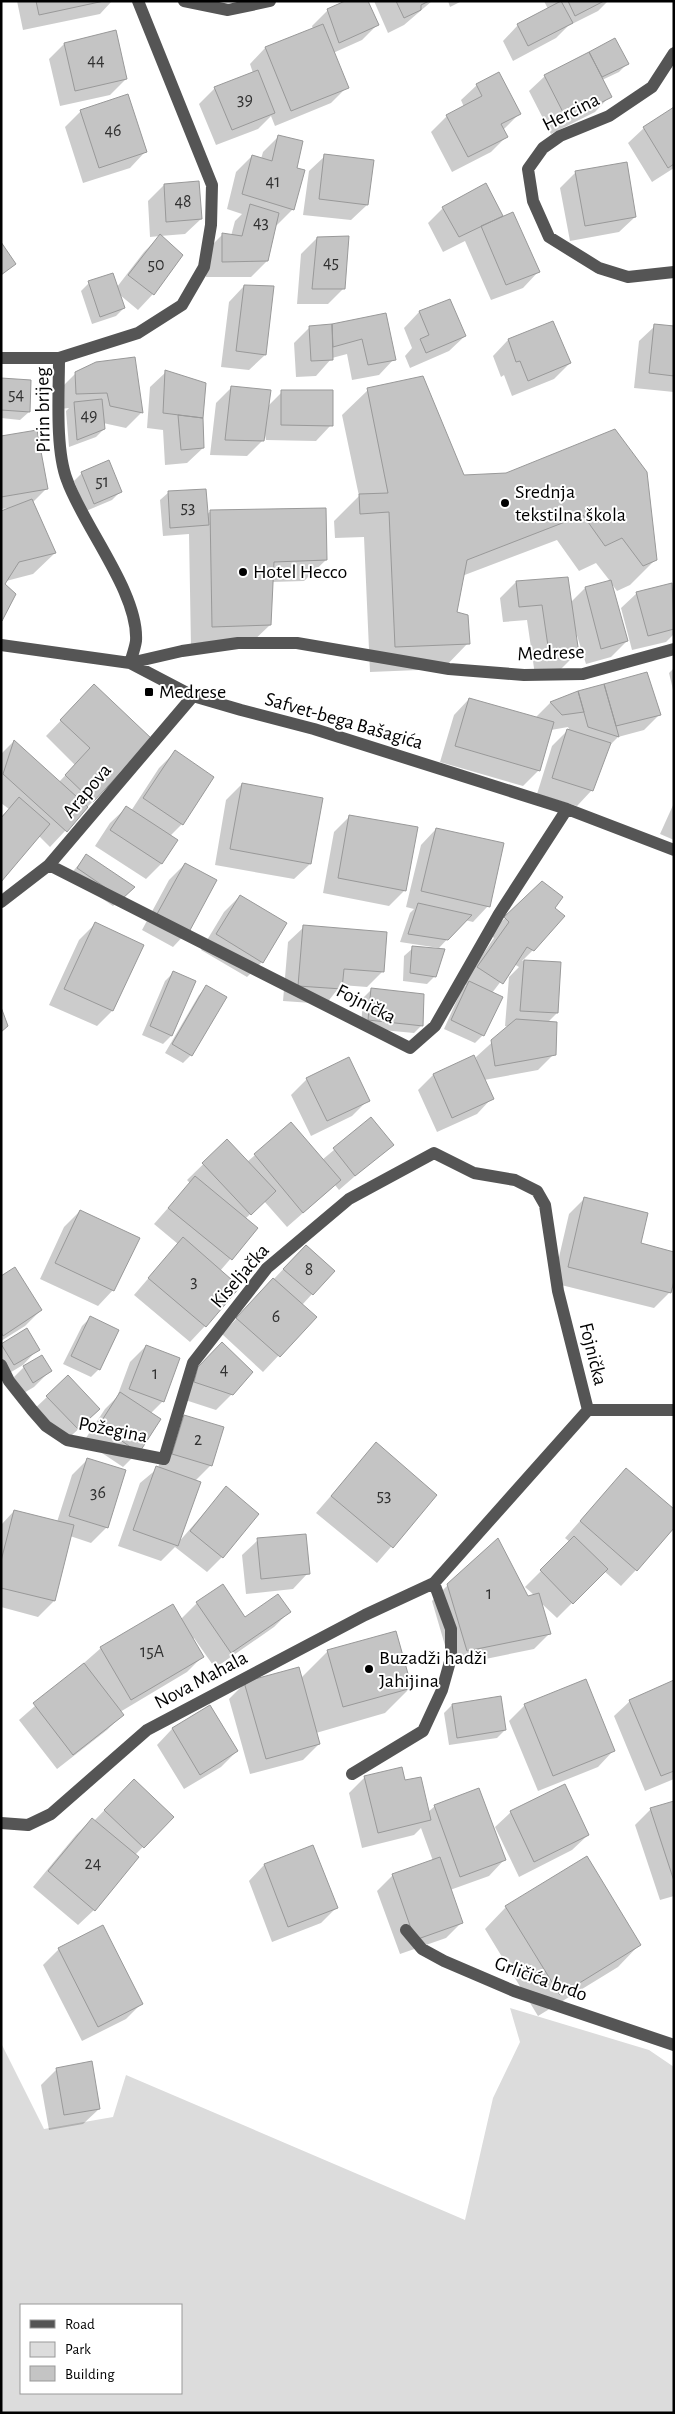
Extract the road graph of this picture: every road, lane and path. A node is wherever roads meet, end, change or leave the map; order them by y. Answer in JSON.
{"nodes":[{"id":1,"x":138,"y":1,"type":"edge"},
{"id":2,"x":184,"y":1,"type":"edge"},
{"id":3,"x":270,"y":1,"type":"edge"},
{"id":4,"x":674,"y":53,"type":"edge"},
{"id":5,"x":674,"y":272,"type":"edge"},
{"id":6,"x":1,"y":358,"type":"edge"},
{"id":7,"x":59,"y":358,"type":"junction"},
{"id":8,"x":1,"y":645,"type":"edge"},
{"id":9,"x":674,"y":649,"type":"edge"},
{"id":10,"x":130,"y":663,"type":"junction"},
{"id":11,"x":194,"y":696,"type":"junction"},
{"id":12,"x":567,"y":809,"type":"junction"},
{"id":13,"x":674,"y":850,"type":"edge"},
{"id":14,"x":49,"y":865,"type":"junction"},
{"id":15,"x":1,"y":902,"type":"edge"},
{"id":16,"x":434,"y":1153,"type":"joint"},
{"id":17,"x":1,"y":1365,"type":"edge"},
{"id":18,"x":588,"y":1410,"type":"junction"},
{"id":19,"x":674,"y":1410,"type":"edge"},
{"id":20,"x":164,"y":1459,"type":"joint"},
{"id":21,"x":434,"y":1583,"type":"junction"},
{"id":22,"x":352,"y":1774,"type":"dead end"},
{"id":23,"x":1,"y":1823,"type":"edge"},
{"id":24,"x":406,"y":1930,"type":"dead end"},
{"id":25,"x":674,"y":2045,"type":"edge"}],
"edges":[{"from":1,"to":7,"type":"street","name":"Pirin brijeg"},
{"from":2,"to":3,"type":"street"},
{"from":4,"to":5,"type":"street","name":"Hercina"},
{"from":6,"to":7,"type":"street"},
{"from":7,"to":10,"type":"street","name":"Pirin brijeg"},
{"from":8,"to":10,"type":"street","name":"Safvet-bega Bašagića"},
{"from":9,"to":10,"type":"street","name":"Medrese"},
{"from":10,"to":11,"type":"street","name":"Safvet-bega Bašagića"},
{"from":11,"to":12,"type":"street","name":"Safvet-bega Bašagića"},
{"from":11,"to":14,"type":"street","name":"Arapova"},
{"from":12,"to":13,"type":"street","name":"Safvet-bega Bašagića"},
{"from":12,"to":14,"type":"street","name":"Fojnička"},
{"from":14,"to":15,"type":"street","name":"Arapova"},
{"from":16,"to":18,"type":"street","name":"Fojnička"},
{"from":16,"to":20,"type":"street","name":"Kiseljačka"},
{"from":17,"to":20,"type":"street","name":"Požegina"},
{"from":18,"to":19,"type":"street"},
{"from":18,"to":21,"type":"street","name":"Fojnička"},
{"from":21,"to":22,"type":"street"},
{"from":21,"to":23,"type":"street","name":"Nova Mahala"},
{"from":24,"to":25,"type":"street","name":"Grličića brdo"}]}
